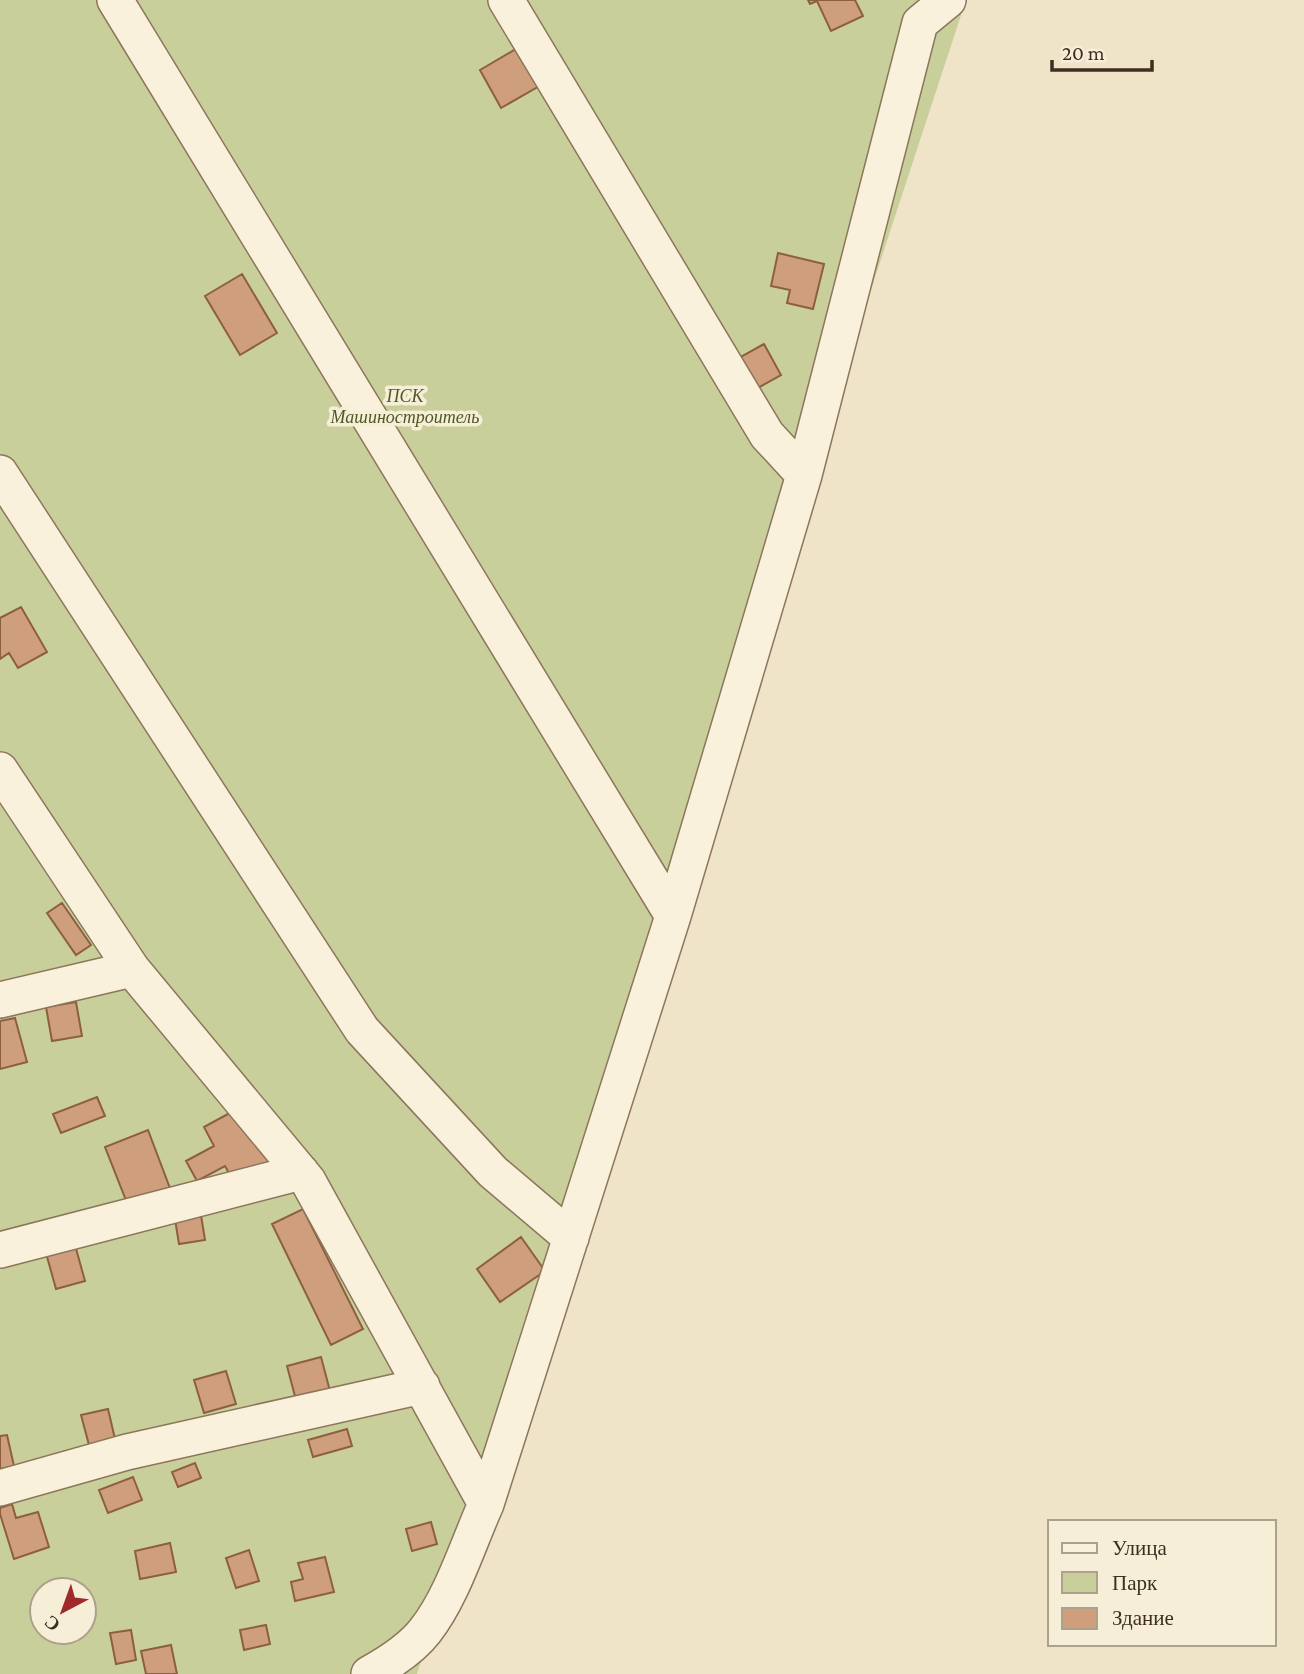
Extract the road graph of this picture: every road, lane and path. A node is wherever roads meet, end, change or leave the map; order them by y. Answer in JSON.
{"nodes":[{"id":1,"x":115,"y":0,"type":"edge"},
{"id":2,"x":506,"y":0,"type":"edge"},
{"id":3,"x":948,"y":0,"type":"edge"},
{"id":4,"x":913,"y":11,"type":"edge"},
{"id":5,"x":0,"y":473,"type":"edge"},
{"id":6,"x":804,"y":475,"type":"junction"},
{"id":7,"x":0,"y":770,"type":"edge"},
{"id":8,"x":673,"y":916,"type":"junction"},
{"id":9,"x":132,"y":969,"type":"junction"},
{"id":10,"x":0,"y":1000,"type":"edge"},
{"id":11,"x":301,"y":1172,"type":"junction"},
{"id":12,"x":570,"y":1238,"type":"junction"},
{"id":13,"x":0,"y":1250,"type":"edge"},
{"id":14,"x":422,"y":1386,"type":"junction"},
{"id":15,"x":0,"y":1488,"type":"edge"},
{"id":16,"x":486,"y":1504,"type":"junction"},
{"id":17,"x":369,"y":1674,"type":"edge"}],
"edges":[{"from":1,"to":8,"type":"street"},
{"from":2,"to":6,"type":"street"},
{"from":3,"to":4,"type":"street"},
{"from":4,"to":6,"type":"street"},
{"from":5,"to":12,"type":"street"},
{"from":6,"to":8,"type":"street"},
{"from":7,"to":9,"type":"street"},
{"from":8,"to":12,"type":"street"},
{"from":9,"to":10,"type":"street"},
{"from":9,"to":11,"type":"street"},
{"from":11,"to":13,"type":"street"},
{"from":11,"to":14,"type":"street"},
{"from":12,"to":16,"type":"street"},
{"from":14,"to":15,"type":"street"},
{"from":14,"to":16,"type":"street"},
{"from":16,"to":17,"type":"street"}]}
